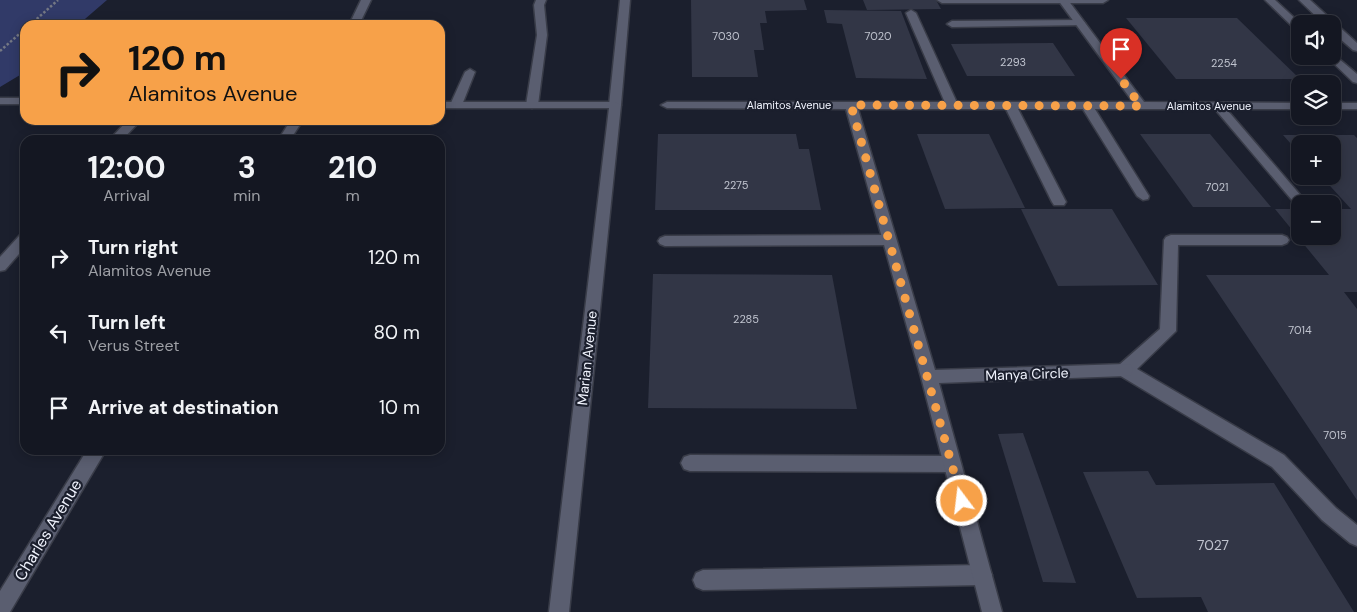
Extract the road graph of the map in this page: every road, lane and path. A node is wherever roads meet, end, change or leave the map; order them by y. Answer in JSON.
{"nodes":[{"id":1,"x":58,"y":0,"type":"edge"},
{"id":2,"x":366,"y":0,"type":"edge"},
{"id":3,"x":541,"y":0,"type":"edge"},
{"id":4,"x":625,"y":0,"type":"edge"},
{"id":5,"x":942,"y":0,"type":"edge"},
{"id":6,"x":1063,"y":0,"type":"edge"},
{"id":7,"x":1103,"y":0,"type":"edge"},
{"id":8,"x":1270,"y":0,"type":"edge"},
{"id":9,"x":1304,"y":0,"type":"edge"},
{"id":10,"x":911,"y":13,"type":"dead end"},
{"id":11,"x":1320,"y":15,"type":"edge"},
{"id":12,"x":36,"y":20,"type":"edge"},
{"id":13,"x":356,"y":20,"type":"edge"},
{"id":14,"x":1291,"y":20,"type":"edge"},
{"id":15,"x":952,"y":24,"type":"dead end"},
{"id":16,"x":1080,"y":24,"type":"junction"},
{"id":17,"x":20,"y":33,"type":"edge"},
{"id":18,"x":1341,"y":34,"type":"edge"},
{"id":19,"x":1357,"y":48,"type":"edge"},
{"id":20,"x":0,"y":51,"type":"edge"},
{"id":21,"x":1341,"y":65,"type":"edge"},
{"id":22,"x":470,"y":72,"type":"dead end"},
{"id":23,"x":1357,"y":80,"type":"edge"},
{"id":24,"x":0,"y":101,"type":"edge"},
{"id":25,"x":20,"y":101,"type":"edge"},
{"id":26,"x":445,"y":105,"type":"edge"},
{"id":27,"x":456,"y":105,"type":"junction"},
{"id":28,"x":532,"y":105,"type":"junction"},
{"id":29,"x":615,"y":105,"type":"junction"},
{"id":30,"x":667,"y":105,"type":"dead end"},
{"id":31,"x":851,"y":105,"type":"junction"},
{"id":32,"x":952,"y":105,"type":"junction"},
{"id":33,"x":1010,"y":106,"type":"junction"},
{"id":34,"x":1086,"y":106,"type":"junction"},
{"id":35,"x":1141,"y":106,"type":"junction"},
{"id":36,"x":1218,"y":106,"type":"junction"},
{"id":37,"x":1291,"y":106,"type":"edge"},
{"id":38,"x":1341,"y":106,"type":"edge"},
{"id":39,"x":1357,"y":106,"type":"edge"},
{"id":40,"x":130,"y":125,"type":"edge"},
{"id":41,"x":120,"y":135,"type":"edge"},
{"id":42,"x":1295,"y":195,"type":"edge"},
{"id":43,"x":1143,"y":196,"type":"dead end"},
{"id":44,"x":1059,"y":202,"type":"dead end"},
{"id":45,"x":889,"y":240,"type":"junction"},
{"id":46,"x":1282,"y":240,"type":"dead end"},
{"id":47,"x":664,"y":241,"type":"dead end"},
{"id":48,"x":20,"y":244,"type":"edge"},
{"id":49,"x":0,"y":266,"type":"edge"},
{"id":50,"x":1125,"y":370,"type":"junction"},
{"id":51,"x":928,"y":377,"type":"junction"},
{"id":52,"x":93,"y":455,"type":"edge"},
{"id":53,"x":690,"y":463,"type":"dead end"},
{"id":54,"x":952,"y":464,"type":"junction"},
{"id":55,"x":1357,"y":537,"type":"edge"},
{"id":56,"x":982,"y":575,"type":"junction"},
{"id":57,"x":703,"y":580,"type":"dead end"},
{"id":58,"x":0,"y":610,"type":"edge"},
{"id":59,"x":559,"y":612,"type":"edge"},
{"id":60,"x":992,"y":612,"type":"edge"}],
"edges":[{"from":1,"to":12,"type":"path"},
{"from":2,"to":13,"type":"street"},
{"from":3,"to":28,"type":"street"},
{"from":4,"to":29,"type":"street","name":"Marian Avenue"},
{"from":5,"to":6,"type":"street"},
{"from":6,"to":7,"type":"street"},
{"from":6,"to":16,"type":"street"},
{"from":8,"to":14,"type":"street"},
{"from":9,"to":11,"type":"street"},
{"from":10,"to":32,"type":"street"},
{"from":15,"to":16,"type":"street"},
{"from":16,"to":35,"type":"street"},
{"from":17,"to":20,"type":"path"},
{"from":18,"to":19,"type":"street"},
{"from":21,"to":23,"type":"street"},
{"from":22,"to":27,"type":"street"},
{"from":24,"to":25,"type":"street"},
{"from":26,"to":27,"type":"street"},
{"from":27,"to":28,"type":"street"},
{"from":28,"to":29,"type":"street"},
{"from":29,"to":59,"type":"street","name":"Marian Avenue"},
{"from":30,"to":31,"type":"street","name":"Alamitos Avenue"},
{"from":31,"to":32,"type":"street","name":"Alamitos Avenue"},
{"from":31,"to":45,"type":"street"},
{"from":32,"to":33,"type":"street","name":"Alamitos Avenue"},
{"from":33,"to":34,"type":"street","name":"Alamitos Avenue"},
{"from":33,"to":44,"type":"street"},
{"from":34,"to":35,"type":"street","name":"Alamitos Avenue"},
{"from":34,"to":43,"type":"street"},
{"from":35,"to":36,"type":"street","name":"Alamitos Avenue"},
{"from":36,"to":37,"type":"street","name":"Alamitos Avenue"},
{"from":36,"to":42,"type":"street"},
{"from":38,"to":39,"type":"street"},
{"from":40,"to":41,"type":"street"},
{"from":45,"to":47,"type":"street"},
{"from":45,"to":51,"type":"street"},
{"from":46,"to":50,"type":"street"},
{"from":48,"to":49,"type":"street"},
{"from":50,"to":51,"type":"street","name":"Manya Circle"},
{"from":50,"to":55,"type":"street"},
{"from":51,"to":54,"type":"street"},
{"from":52,"to":58,"type":"street","name":"Charles Avenue"},
{"from":53,"to":54,"type":"street"},
{"from":54,"to":56,"type":"street"},
{"from":56,"to":57,"type":"street"},
{"from":56,"to":60,"type":"street"}]}
